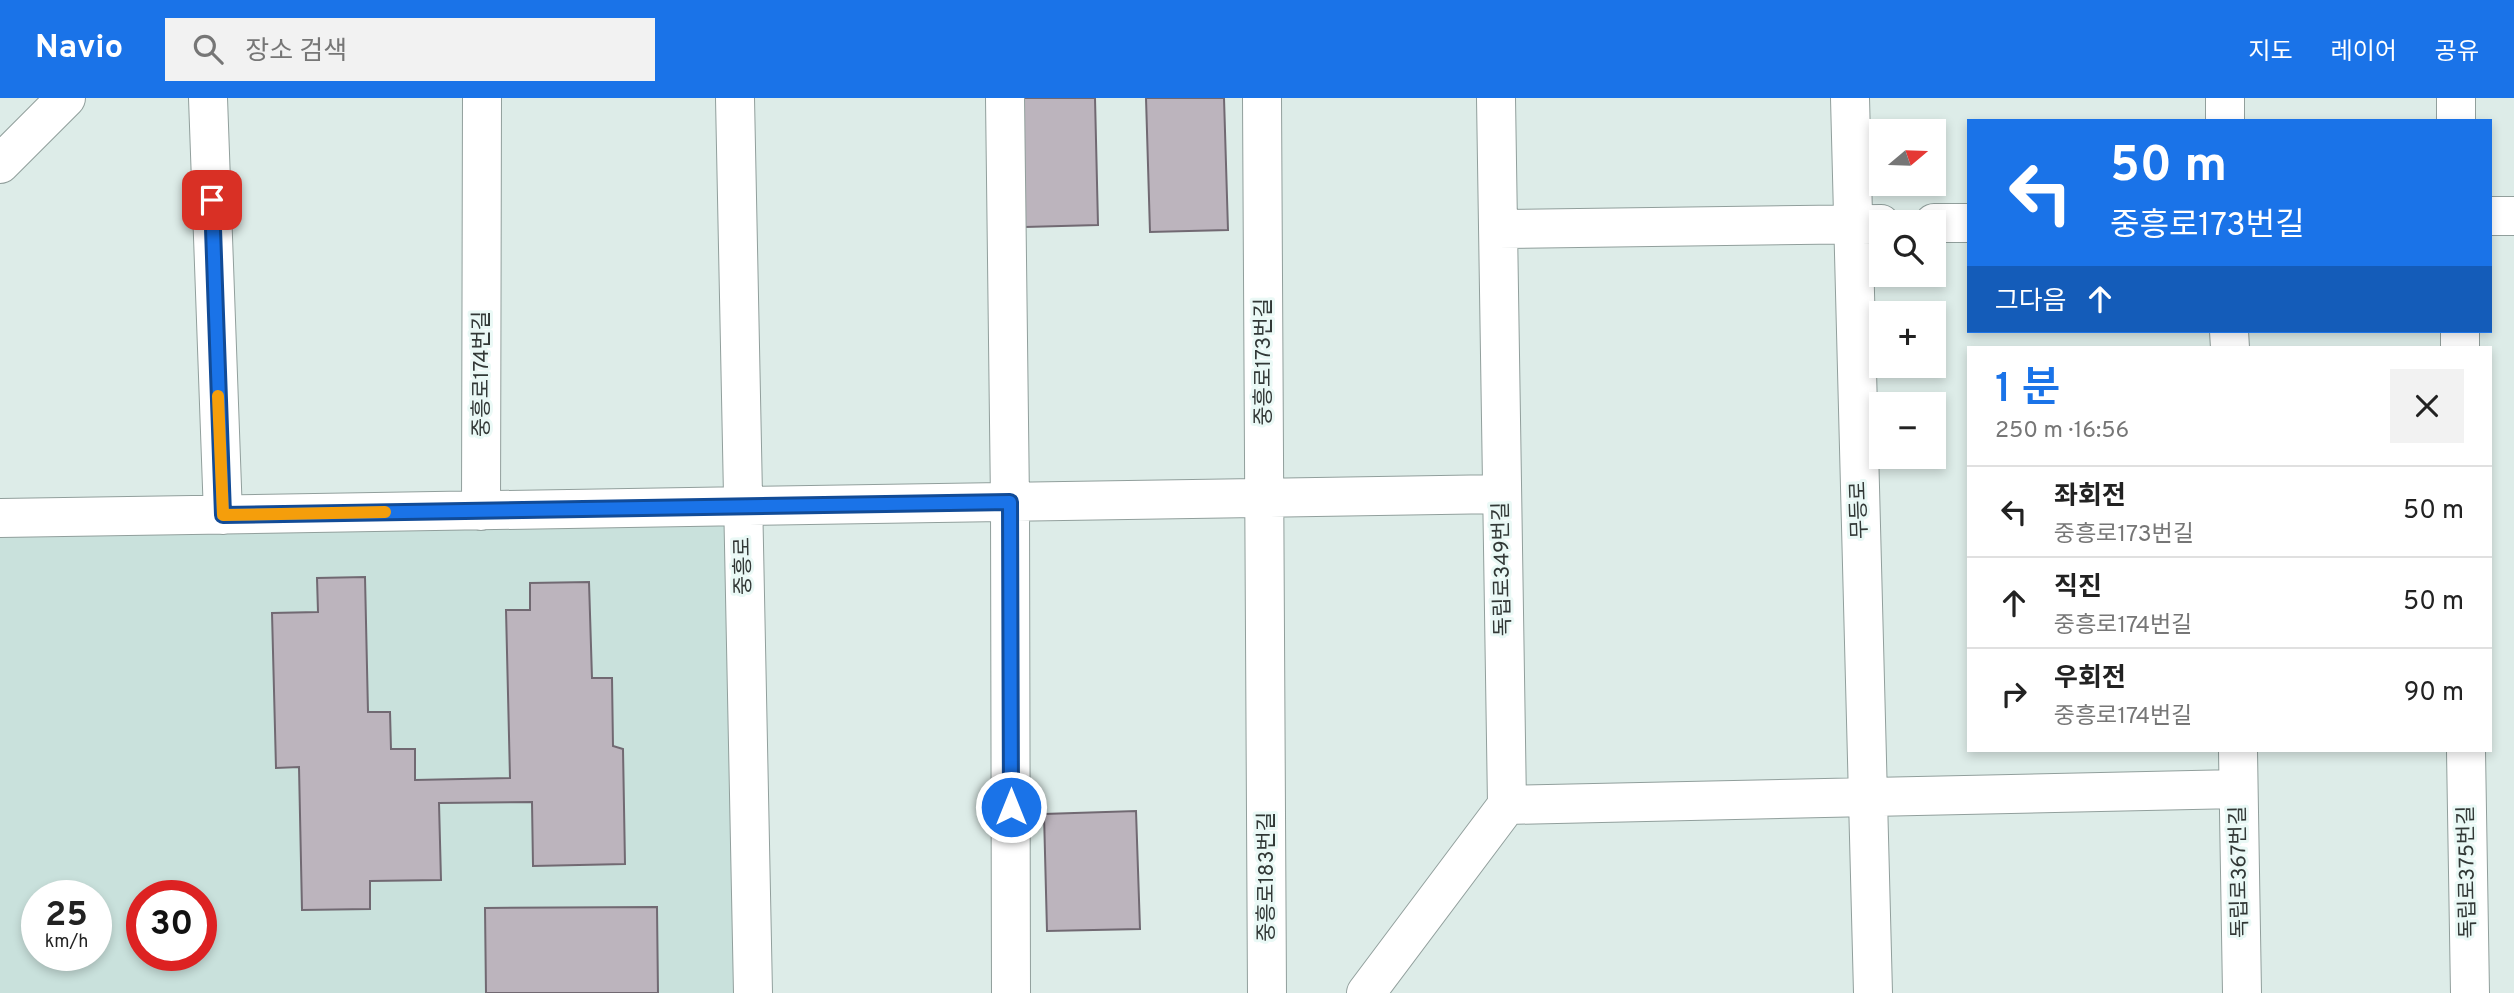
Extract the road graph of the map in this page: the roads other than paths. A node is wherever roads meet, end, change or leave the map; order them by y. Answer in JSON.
{"nodes":[{"id":1,"x":66,"y":98,"type":"edge"},
{"id":2,"x":208,"y":98,"type":"edge"},
{"id":3,"x":482,"y":98,"type":"edge"},
{"id":4,"x":735,"y":98,"type":"edge"},
{"id":5,"x":1005,"y":98,"type":"edge"},
{"id":6,"x":1262,"y":98,"type":"edge"},
{"id":7,"x":1496,"y":98,"type":"edge"},
{"id":8,"x":1850,"y":98,"type":"edge"},
{"id":9,"x":2225,"y":98,"type":"edge"},
{"id":10,"x":2456,"y":98,"type":"edge"},
{"id":11,"x":2225,"y":119,"type":"edge"},
{"id":12,"x":2456,"y":119,"type":"edge"},
{"id":13,"x":0,"y":164,"type":"edge"},
{"id":14,"x":2492,"y":216,"type":"edge"},
{"id":15,"x":2514,"y":216,"type":"edge"},
{"id":16,"x":1946,"y":223,"type":"edge"},
{"id":17,"x":1967,"y":223,"type":"edge"},
{"id":18,"x":1867,"y":224,"type":"edge"},
{"id":19,"x":1498,"y":229,"type":"junction"},
{"id":20,"x":1502,"y":494,"type":"junction"},
{"id":21,"x":1265,"y":498,"type":"junction"},
{"id":22,"x":1010,"y":502,"type":"junction"},
{"id":23,"x":743,"y":507,"type":"junction"},
{"id":24,"x":481,"y":511,"type":"junction"},
{"id":25,"x":223,"y":515,"type":"junction"},
{"id":26,"x":0,"y":518,"type":"edge"},
{"id":27,"x":2238,"y":752,"type":"edge"},
{"id":28,"x":2466,"y":752,"type":"edge"},
{"id":29,"x":1266,"y":761,"type":"joint"},
{"id":30,"x":2238,"y":789,"type":"junction"},
{"id":31,"x":1867,"y":796,"type":"junction"},
{"id":32,"x":1507,"y":805,"type":"junction"},
{"id":33,"x":753,"y":993,"type":"edge"},
{"id":34,"x":1011,"y":993,"type":"edge"},
{"id":35,"x":1267,"y":993,"type":"edge"},
{"id":36,"x":1366,"y":993,"type":"edge"},
{"id":37,"x":1873,"y":993,"type":"edge"},
{"id":38,"x":2242,"y":993,"type":"edge"},
{"id":39,"x":2470,"y":993,"type":"edge"}],
"edges":[{"from":1,"to":13,"type":"street"},
{"from":2,"to":25,"type":"street"},
{"from":3,"to":24,"type":"street","name":"중흥로174번길"},
{"from":4,"to":23,"type":"street","name":"중흥로"},
{"from":5,"to":22,"type":"street"},
{"from":6,"to":21,"type":"street","name":"중흥로173번길"},
{"from":7,"to":19,"type":"street","name":"독립로349번길"},
{"from":8,"to":18,"type":"street","name":"무등로"},
{"from":9,"to":11,"type":"street"},
{"from":10,"to":12,"type":"street"},
{"from":14,"to":15,"type":"street"},
{"from":16,"to":17,"type":"street"},
{"from":18,"to":19,"type":"street"},
{"from":18,"to":31,"type":"street","name":"무등로"},
{"from":19,"to":20,"type":"street","name":"독립로349번길"},
{"from":20,"to":21,"type":"street"},
{"from":20,"to":32,"type":"street","name":"독립로349번길"},
{"from":21,"to":22,"type":"street"},
{"from":21,"to":29,"type":"street","name":"중흥로173번길"},
{"from":22,"to":23,"type":"street"},
{"from":22,"to":34,"type":"street"},
{"from":23,"to":24,"type":"street"},
{"from":23,"to":33,"type":"street","name":"중흥로"},
{"from":24,"to":25,"type":"street"},
{"from":25,"to":26,"type":"street"},
{"from":27,"to":30,"type":"street","name":"독립로367번길"},
{"from":28,"to":39,"type":"street","name":"독립로375번길"},
{"from":29,"to":35,"type":"street","name":"중흥로183번길"},
{"from":30,"to":31,"type":"street"},
{"from":30,"to":38,"type":"street","name":"독립로367번길"},
{"from":31,"to":32,"type":"street"},
{"from":31,"to":37,"type":"street","name":"무등로"},
{"from":32,"to":36,"type":"street"}]}
